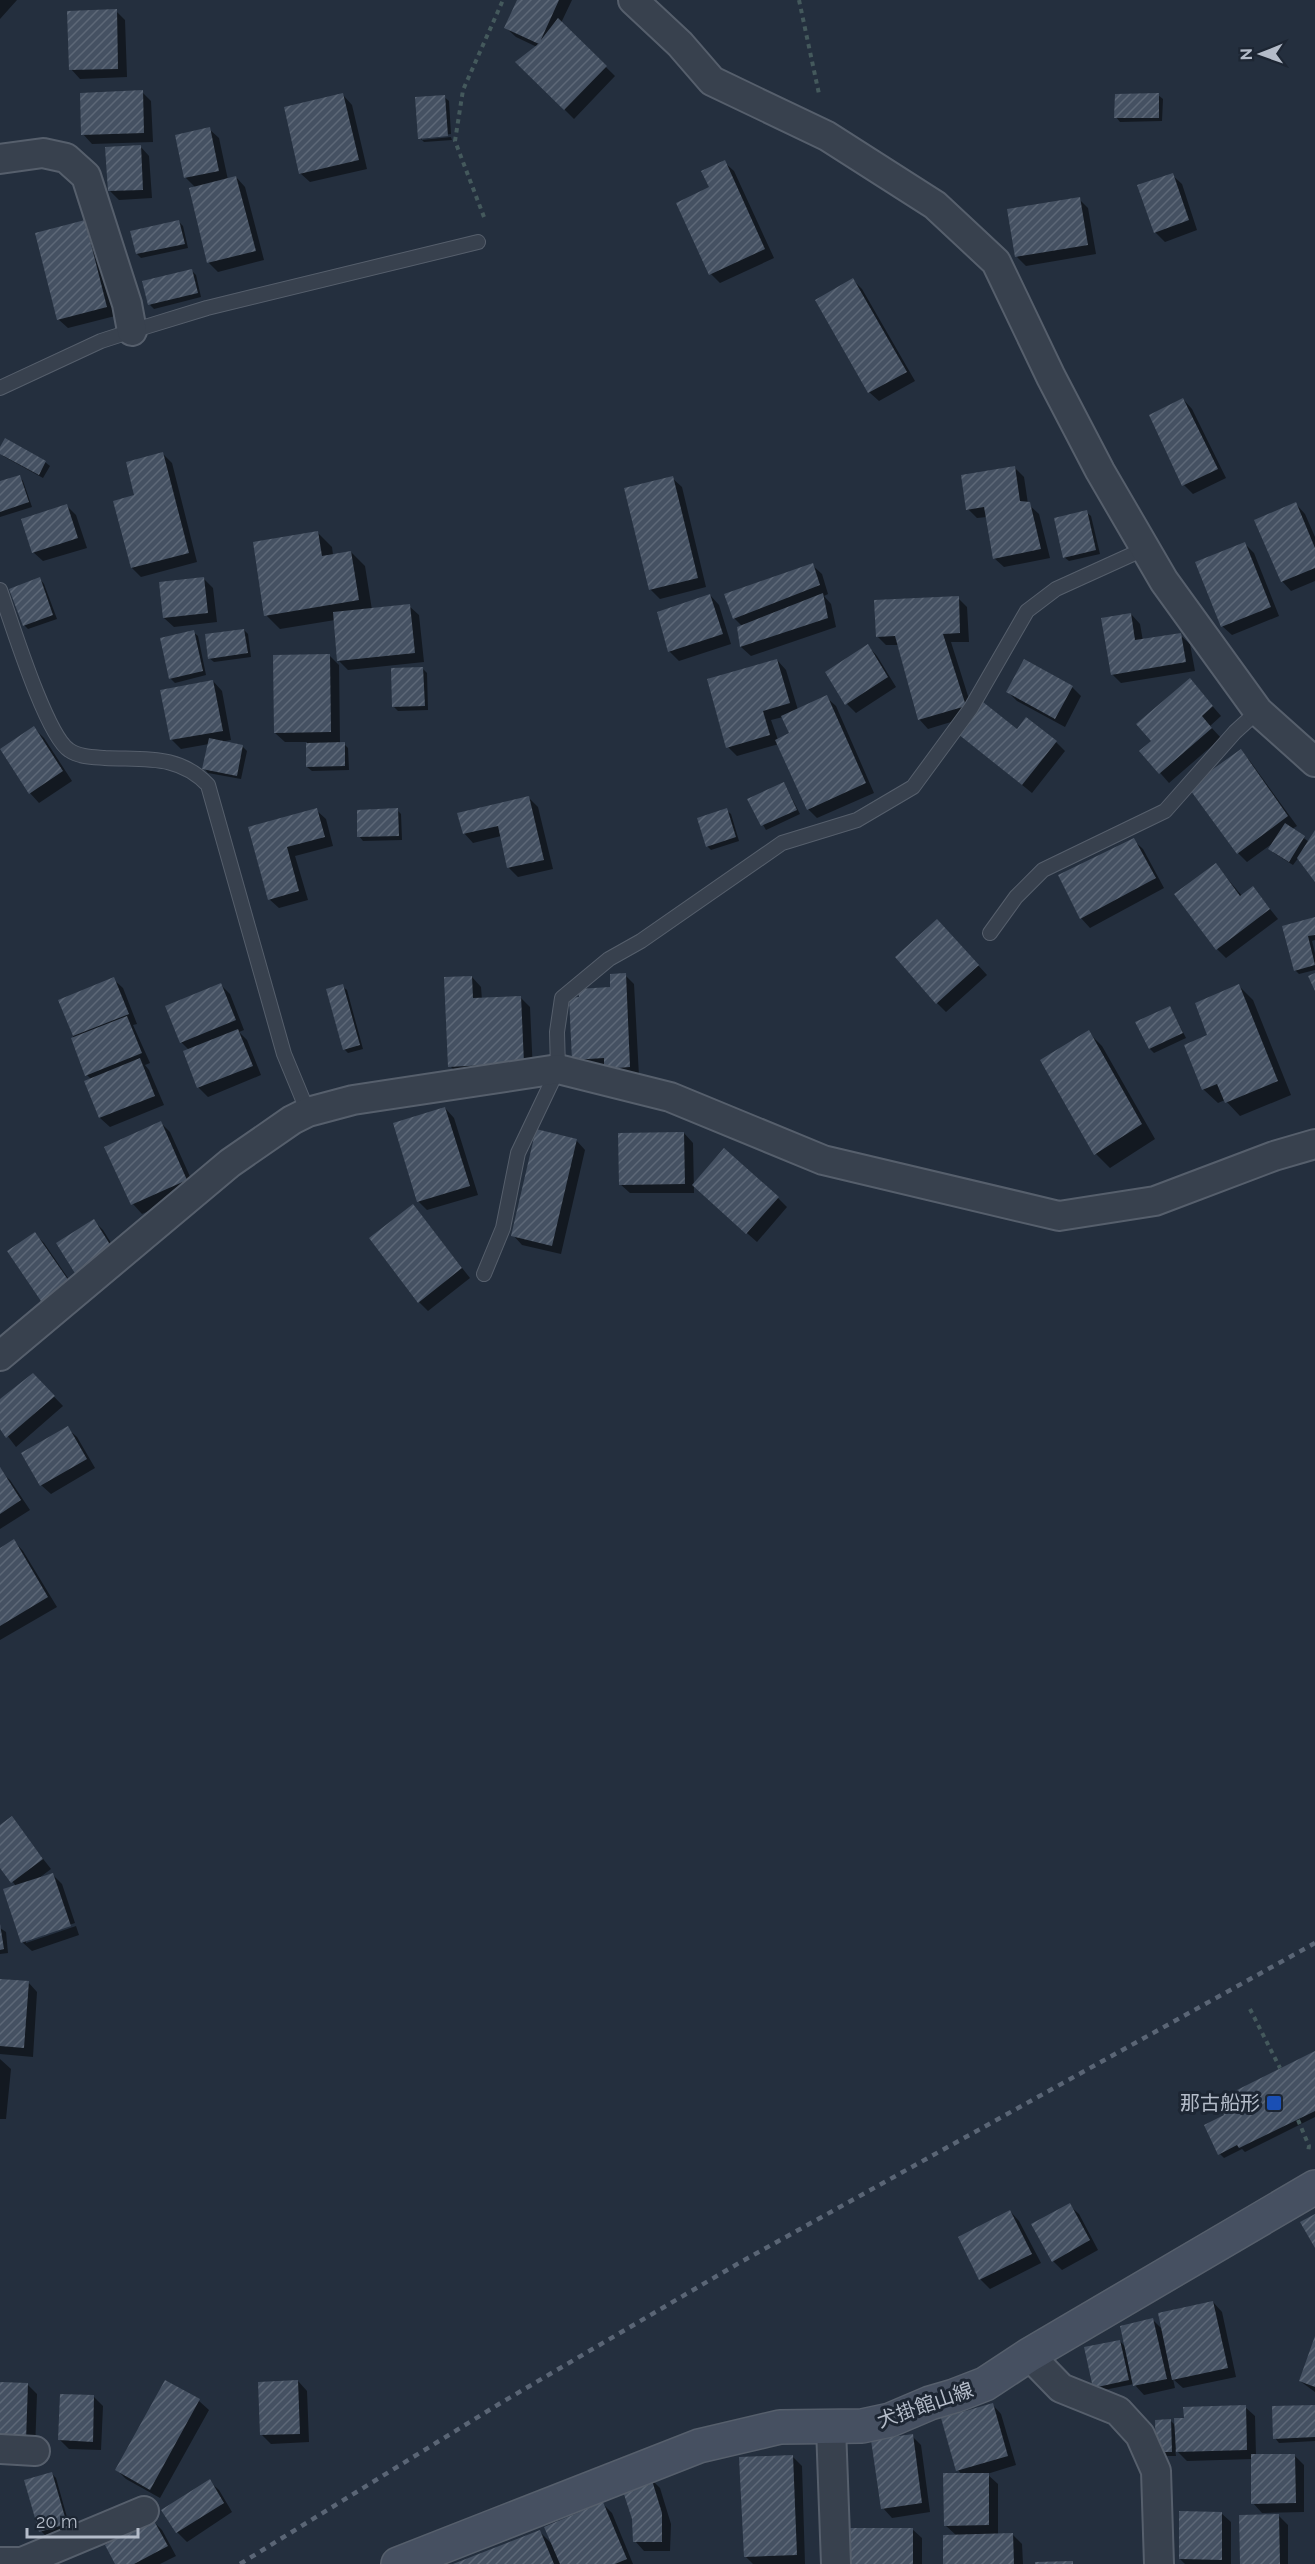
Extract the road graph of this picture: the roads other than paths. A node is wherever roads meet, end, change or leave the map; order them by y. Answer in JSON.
{"nodes":[{"id":1,"x":633,"y":0,"type":"edge"},
{"id":2,"x":0,"y":159,"type":"edge"},
{"id":3,"x":478,"y":242,"type":"road end"},
{"id":4,"x":132,"y":331,"type":"junction"},
{"id":5,"x":0,"y":388,"type":"edge"},
{"id":6,"x":1143,"y":549,"type":"junction"},
{"id":7,"x":0,"y":590,"type":"edge"},
{"id":8,"x":1258,"y":711,"type":"junction"},
{"id":9,"x":1315,"y":762,"type":"edge"},
{"id":10,"x":990,"y":933,"type":"dead end"},
{"id":11,"x":558,"y":1069,"type":"junction"},
{"id":12,"x":308,"y":1112,"type":"junction"},
{"id":13,"x":1315,"y":1144,"type":"edge"},
{"id":14,"x":484,"y":1274,"type":"dead end"},
{"id":15,"x":0,"y":1356,"type":"edge"},
{"id":16,"x":1315,"y":2187,"type":"edge"},
{"id":17,"x":1029,"y":2355,"type":"junction"},
{"id":18,"x":831,"y":2427,"type":"junction"},
{"id":19,"x":0,"y":2449,"type":"edge"},
{"id":20,"x":35,"y":2451,"type":"dead end"},
{"id":21,"x":144,"y":2511,"type":"dead end"},
{"id":22,"x":416,"y":2560,"type":"edge"},
{"id":23,"x":0,"y":2562,"type":"edge"},
{"id":24,"x":836,"y":2564,"type":"edge"},
{"id":25,"x":1159,"y":2564,"type":"edge"}],
"edges":[{"from":1,"to":6,"type":"street"},
{"from":2,"to":4,"type":"street"},
{"from":3,"to":4,"type":"lane"},
{"from":4,"to":5,"type":"lane"},
{"from":6,"to":8,"type":"street"},
{"from":6,"to":11,"type":"lane"},
{"from":7,"to":12,"type":"lane"},
{"from":8,"to":9,"type":"street"},
{"from":8,"to":10,"type":"lane"},
{"from":11,"to":12,"type":"street"},
{"from":11,"to":13,"type":"street"},
{"from":11,"to":14,"type":"lane"},
{"from":12,"to":15,"type":"street"},
{"from":16,"to":17,"type":"main road","name":"犬掛館山線"},
{"from":17,"to":18,"type":"main road","name":"犬掛館山線"},
{"from":17,"to":25,"type":"street"},
{"from":18,"to":22,"type":"main road","name":"犬掛館山線"},
{"from":18,"to":24,"type":"street"},
{"from":19,"to":20,"type":"street"},
{"from":21,"to":23,"type":"street"}]}
